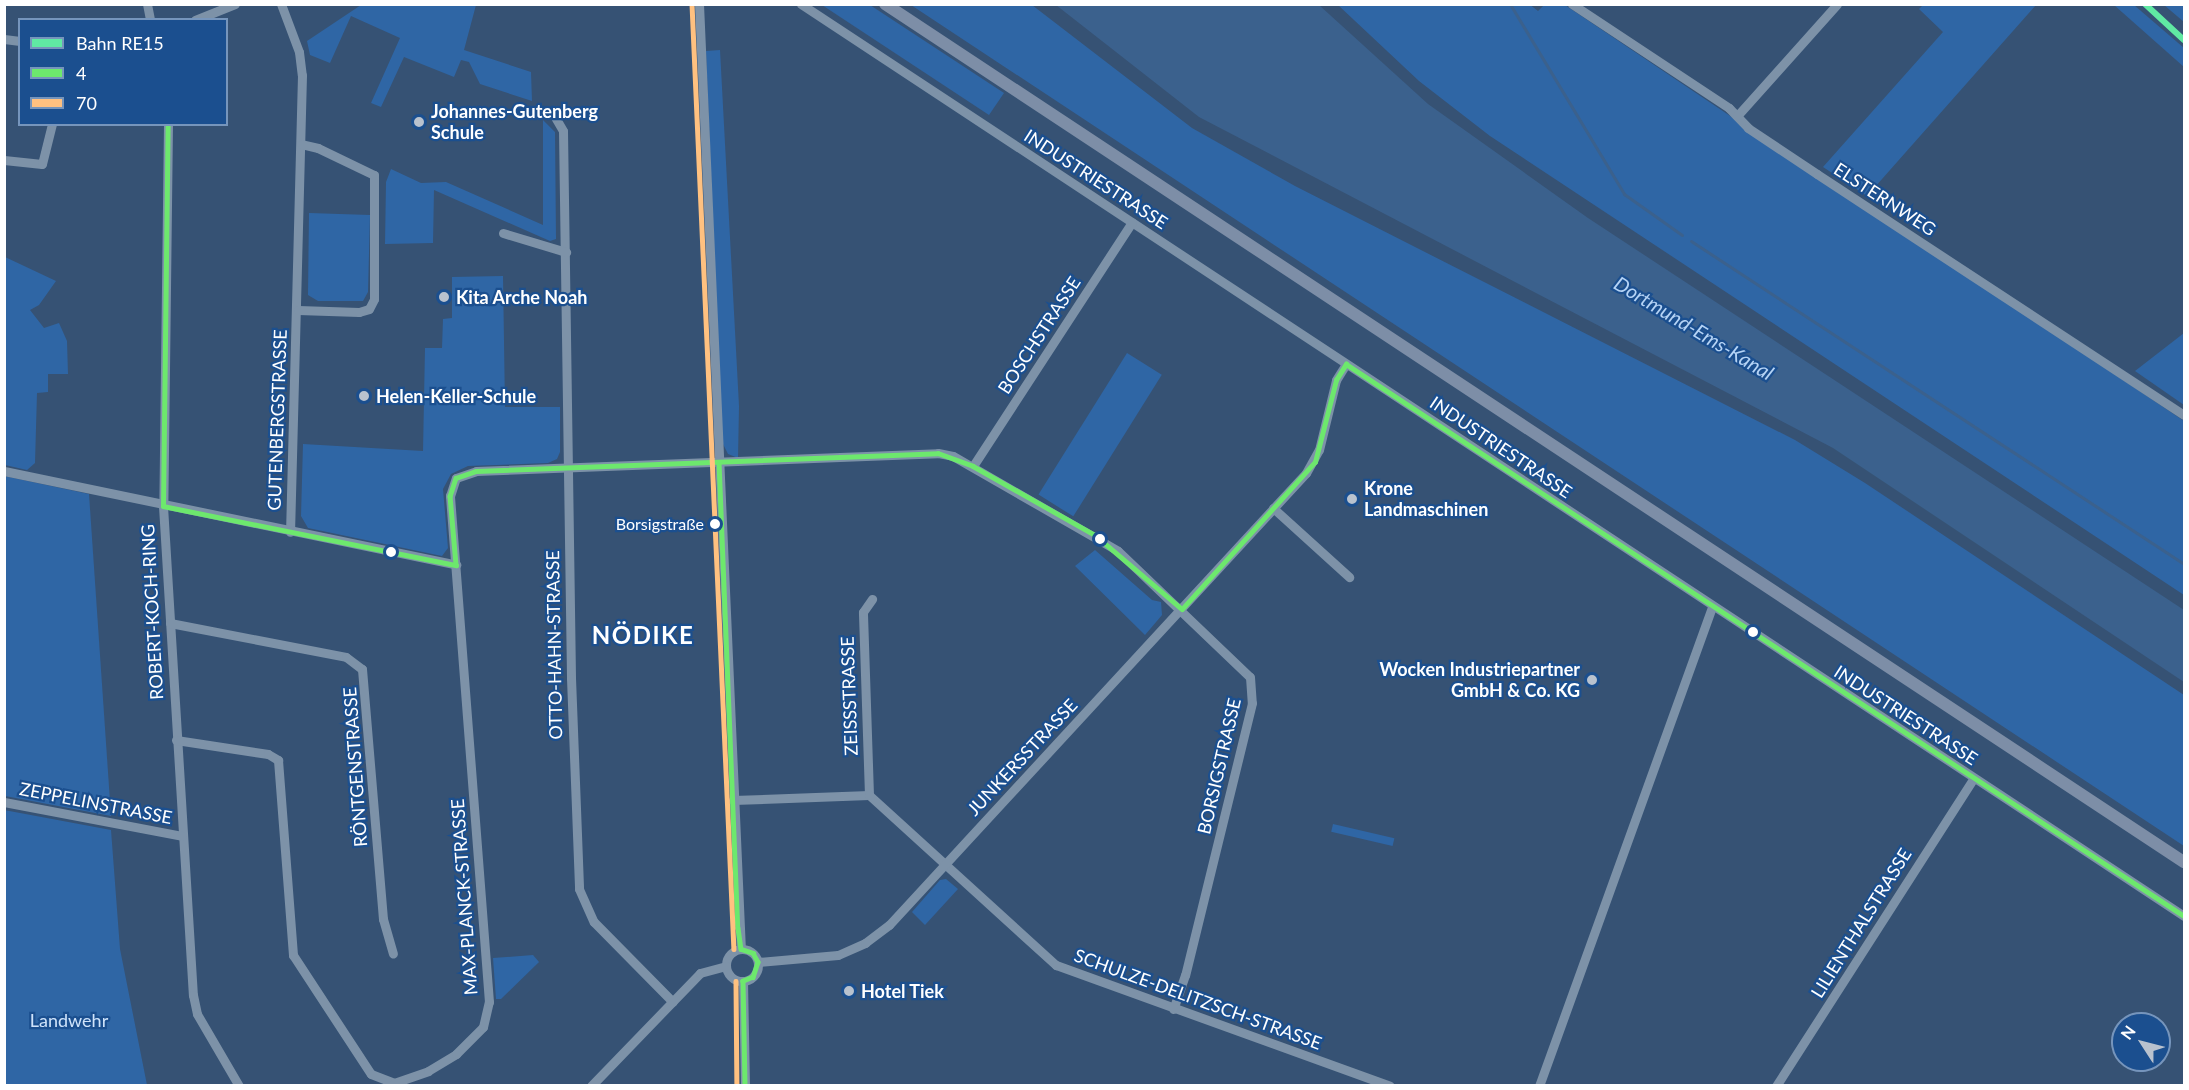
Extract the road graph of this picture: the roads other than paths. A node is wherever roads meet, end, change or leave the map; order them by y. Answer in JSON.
{"nodes":[{"id":1,"x":235,"y":4,"type":"edge"},
{"id":2,"x":281,"y":4,"type":"edge"},
{"id":3,"x":699,"y":4,"type":"edge"},
{"id":4,"x":801,"y":4,"type":"edge"},
{"id":5,"x":885,"y":4,"type":"edge"},
{"id":6,"x":1572,"y":4,"type":"edge"},
{"id":7,"x":1838,"y":4,"type":"edge"},
{"id":8,"x":200,"y":18,"type":"edge"},
{"id":9,"x":1737,"y":116,"type":"junction"},
{"id":10,"x":555,"y":117,"type":"dead end"},
{"id":11,"x":52,"y":126,"type":"edge"},
{"id":12,"x":168,"y":126,"type":"edge"},
{"id":13,"x":301,"y":144,"type":"junction"},
{"id":14,"x":4,"y":160,"type":"edge"},
{"id":15,"x":1132,"y":222,"type":"junction"},
{"id":16,"x":503,"y":233,"type":"dead end"},
{"id":17,"x":566,"y":252,"type":"junction"},
{"id":18,"x":298,"y":310,"type":"junction"},
{"id":19,"x":1346,"y":364,"type":"junction"},
{"id":20,"x":2184,"y":415,"type":"edge"},
{"id":21,"x":719,"y":462,"type":"junction"},
{"id":22,"x":973,"y":466,"type":"junction"},
{"id":23,"x":567,"y":468,"type":"junction"},
{"id":24,"x":4,"y":471,"type":"edge"},
{"id":25,"x":456,"y":478,"type":"joint"},
{"id":26,"x":162,"y":506,"type":"junction"},
{"id":27,"x":1273,"y":508,"type":"junction"},
{"id":28,"x":290,"y":532,"type":"junction"},
{"id":29,"x":456,"y":565,"type":"junction"},
{"id":30,"x":1349,"y":577,"type":"dead end"},
{"id":31,"x":872,"y":599,"type":"dead end"},
{"id":32,"x":1712,"y":607,"type":"junction"},
{"id":33,"x":1182,"y":609,"type":"junction"},
{"id":34,"x":170,"y":623,"type":"junction"},
{"id":35,"x":176,"y":740,"type":"junction"},
{"id":36,"x":1973,"y":779,"type":"junction"},
{"id":37,"x":869,"y":795,"type":"junction"},
{"id":38,"x":733,"y":800,"type":"junction"},
{"id":39,"x":4,"y":802,"type":"edge"},
{"id":40,"x":182,"y":836,"type":"junction"},
{"id":41,"x":2184,"y":861,"type":"edge"},
{"id":42,"x":944,"y":865,"type":"junction"},
{"id":43,"x":2184,"y":916,"type":"edge"},
{"id":44,"x":741,"y":949,"type":"junction"},
{"id":45,"x":393,"y":954,"type":"dead end"},
{"id":46,"x":758,"y":962,"type":"junction"},
{"id":47,"x":726,"y":966,"type":"junction"},
{"id":48,"x":743,"y":981,"type":"junction"},
{"id":49,"x":673,"y":1002,"type":"junction"},
{"id":50,"x":1173,"y":1009,"type":"junction"},
{"id":51,"x":239,"y":1086,"type":"edge"},
{"id":52,"x":591,"y":1086,"type":"edge"},
{"id":53,"x":745,"y":1086,"type":"edge"},
{"id":54,"x":1390,"y":1086,"type":"edge"},
{"id":55,"x":1539,"y":1086,"type":"edge"},
{"id":56,"x":1776,"y":1086,"type":"edge"}],
"edges":[{"from":1,"to":8,"type":"street"},
{"from":2,"to":13,"type":"street","name":"GUTENBERGSTRASSE"},
{"from":3,"to":21,"type":"street"},
{"from":4,"to":15,"type":"street","name":"INDUSTRIESTRASSE"},
{"from":5,"to":41,"type":"main road"},
{"from":6,"to":9,"type":"street","name":"ELSTERNWEG"},
{"from":7,"to":9,"type":"street"},
{"from":9,"to":20,"type":"street","name":"ELSTERNWEG"},
{"from":10,"to":17,"type":"street","name":"OTTO-HAHN-STRASSE"},
{"from":11,"to":14,"type":"street"},
{"from":12,"to":26,"type":"street","name":"ROBERT-KOCH-RING"},
{"from":13,"to":18,"type":"street","name":"GUTENBERGSTRASSE"},
{"from":13,"to":18,"type":"street","name":"GUTENBERGSTRASSE"},
{"from":15,"to":19,"type":"street","name":"INDUSTRIESTRASSE"},
{"from":15,"to":22,"type":"street","name":"BOSCHSTRASSE"},
{"from":16,"to":17,"type":"street"},
{"from":17,"to":23,"type":"street","name":"OTTO-HAHN-STRASSE"},
{"from":18,"to":28,"type":"street","name":"GUTENBERGSTRASSE"},
{"from":19,"to":27,"type":"street","name":"JUNKERSSTRASSE"},
{"from":19,"to":32,"type":"street","name":"INDUSTRIESTRASSE"},
{"from":21,"to":22,"type":"street","name":"BORSIGSTRASSE"},
{"from":21,"to":23,"type":"street","name":"BORSIGSTRASSE"},
{"from":21,"to":38,"type":"street"},
{"from":22,"to":33,"type":"street","name":"BORSIGSTRASSE"},
{"from":23,"to":25,"type":"street","name":"BORSIGSTRASSE"},
{"from":23,"to":49,"type":"street","name":"OTTO-HAHN-STRASSE"},
{"from":24,"to":26,"type":"street"},
{"from":25,"to":29,"type":"street","name":"MAX-PLANCK-STRASSE"},
{"from":26,"to":28,"type":"street"},
{"from":26,"to":34,"type":"street","name":"ROBERT-KOCH-RING"},
{"from":27,"to":30,"type":"street"},
{"from":27,"to":33,"type":"street","name":"JUNKERSSTRASSE"},
{"from":28,"to":29,"type":"street"},
{"from":29,"to":35,"type":"street","name":"MAX-PLANCK-STRASSE"},
{"from":31,"to":37,"type":"street","name":"ZEISSSTRASSE"},
{"from":32,"to":36,"type":"street","name":"INDUSTRIESTRASSE"},
{"from":32,"to":55,"type":"street"},
{"from":33,"to":42,"type":"street","name":"JUNKERSSTRASSE"},
{"from":33,"to":50,"type":"street","name":"BORSIGSTRASSE"},
{"from":34,"to":35,"type":"street","name":"ROBERT-KOCH-RING"},
{"from":34,"to":45,"type":"street","name":"RÖNTGENSTRASSE"},
{"from":35,"to":40,"type":"street","name":"ROBERT-KOCH-RING"},
{"from":36,"to":43,"type":"street","name":"INDUSTRIESTRASSE"},
{"from":36,"to":56,"type":"street","name":"LILIENTHALSTRASSE"},
{"from":37,"to":38,"type":"street"},
{"from":37,"to":42,"type":"street","name":"SCHULZE-DELITZSCH-STRASSE"},
{"from":38,"to":44,"type":"street"},
{"from":39,"to":40,"type":"street","name":"ZEPPELINSTRASSE"},
{"from":40,"to":51,"type":"street","name":"ROBERT-KOCH-RING"},
{"from":42,"to":46,"type":"street","name":"JUNKERSSTRASSE"},
{"from":42,"to":50,"type":"street","name":"SCHULZE-DELITZSCH-STRASSE"},
{"from":44,"to":46,"type":"street"},
{"from":44,"to":47,"type":"street"},
{"from":46,"to":48,"type":"street"},
{"from":47,"to":48,"type":"street"},
{"from":47,"to":49,"type":"street"},
{"from":48,"to":53,"type":"street"},
{"from":49,"to":52,"type":"street"},
{"from":50,"to":54,"type":"street","name":"SCHULZE-DELITZSCH-STRASSE"}]}
